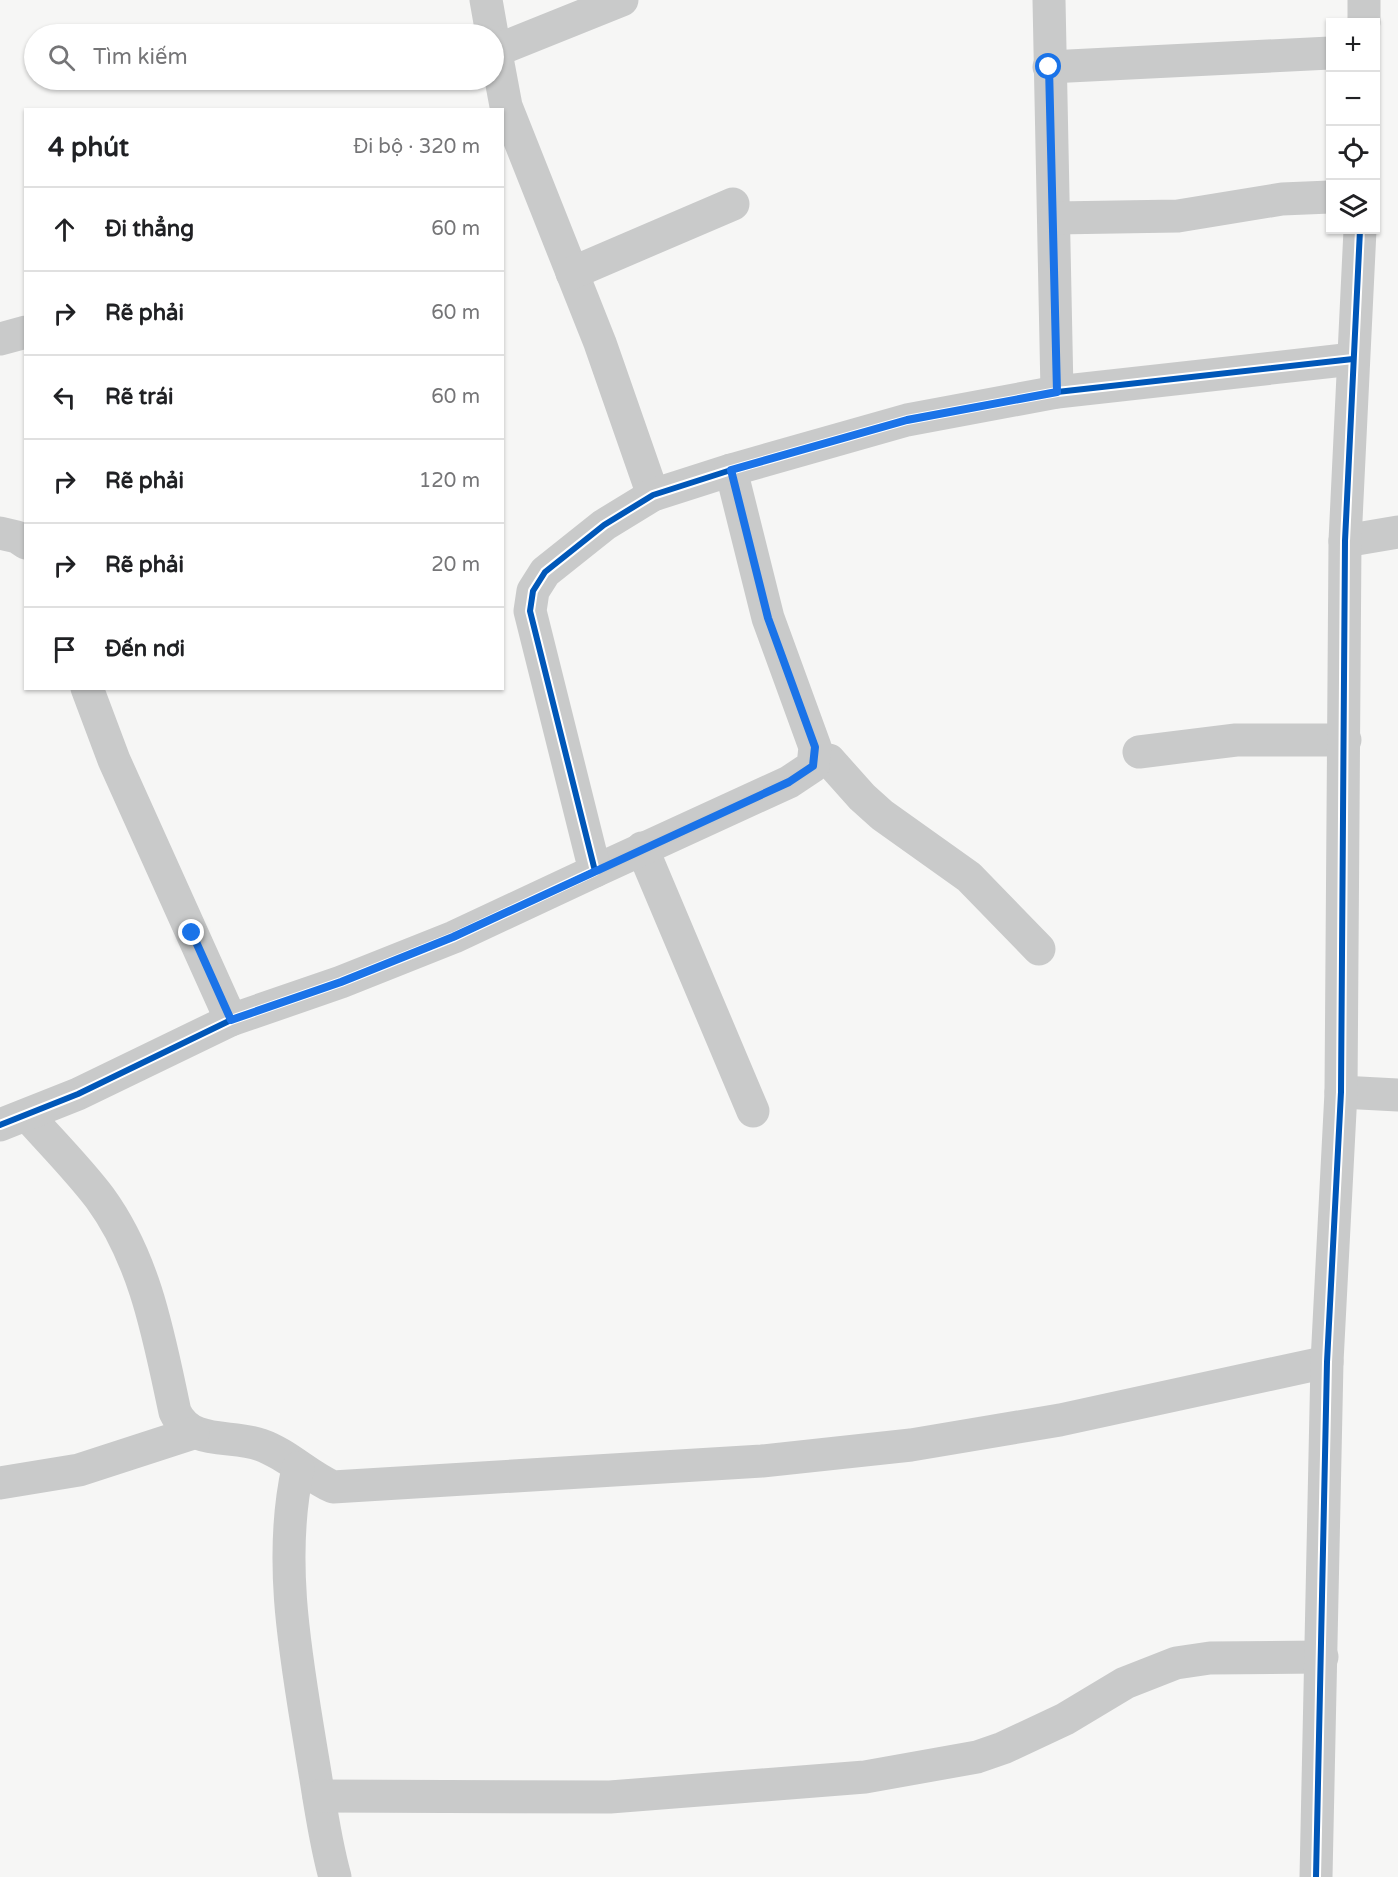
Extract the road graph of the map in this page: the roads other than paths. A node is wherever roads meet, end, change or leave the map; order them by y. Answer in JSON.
{"nodes":[{"id":1,"x":486,"y":0,"type":"edge"},
{"id":2,"x":622,"y":0,"type":"edge"},
{"id":3,"x":1049,"y":0,"type":"edge"},
{"id":4,"x":1364,"y":0,"type":"edge"},
{"id":5,"x":1364,"y":18,"type":"edge"},
{"id":6,"x":490,"y":24,"type":"edge"},
{"id":7,"x":504,"y":40,"type":"edge"},
{"id":8,"x":1326,"y":53,"type":"edge"},
{"id":9,"x":1049,"y":67,"type":"junction"},
{"id":10,"x":501,"y":90,"type":"edge"},
{"id":11,"x":504,"y":108,"type":"edge"},
{"id":12,"x":1326,"y":197,"type":"edge"},
{"id":13,"x":733,"y":204,"type":"dead end"},
{"id":14,"x":1054,"y":218,"type":"junction"},
{"id":15,"x":1360,"y":234,"type":"edge"},
{"id":16,"x":572,"y":273,"type":"junction"},
{"id":17,"x":24,"y":333,"type":"edge"},
{"id":18,"x":0,"y":339,"type":"edge"},
{"id":19,"x":1353,"y":359,"type":"junction"},
{"id":20,"x":1057,"y":392,"type":"junction"},
{"id":21,"x":731,"y":470,"type":"junction"},
{"id":22,"x":653,"y":495,"type":"junction"},
{"id":23,"x":1398,"y":532,"type":"edge"},
{"id":24,"x":0,"y":533,"type":"edge"},
{"id":25,"x":1345,"y":541,"type":"junction"},
{"id":26,"x":24,"y":542,"type":"edge"},
{"id":27,"x":88,"y":690,"type":"edge"},
{"id":28,"x":1345,"y":740,"type":"junction"},
{"id":29,"x":1139,"y":752,"type":"dead end"},
{"id":30,"x":816,"y":758,"type":"junction"},
{"id":31,"x":642,"y":848,"type":"junction"},
{"id":32,"x":595,"y":871,"type":"junction"},
{"id":33,"x":1039,"y":949,"type":"dead end"},
{"id":34,"x":231,"y":1020,"type":"junction"},
{"id":35,"x":1341,"y":1092,"type":"junction"},
{"id":36,"x":1398,"y":1095,"type":"edge"},
{"id":37,"x":753,"y":1111,"type":"dead end"},
{"id":38,"x":14,"y":1120,"type":"edge"},
{"id":39,"x":1327,"y":1362,"type":"junction"},
{"id":40,"x":193,"y":1433,"type":"junction"},
{"id":41,"x":298,"y":1468,"type":"junction"},
{"id":42,"x":0,"y":1483,"type":"edge"},
{"id":43,"x":1322,"y":1657,"type":"junction"},
{"id":44,"x":319,"y":1796,"type":"junction"},
{"id":45,"x":335,"y":1877,"type":"edge"},
{"id":46,"x":1316,"y":1877,"type":"edge"}],
"edges":[{"from":1,"to":6,"type":"street"},
{"from":2,"to":7,"type":"street"},
{"from":3,"to":9,"type":"street"},
{"from":4,"to":5,"type":"street"},
{"from":8,"to":9,"type":"street"},
{"from":9,"to":14,"type":"street"},
{"from":10,"to":11,"type":"street"},
{"from":11,"to":16,"type":"street"},
{"from":12,"to":14,"type":"street"},
{"from":13,"to":16,"type":"street"},
{"from":14,"to":20,"type":"street"},
{"from":15,"to":19,"type":"street"},
{"from":16,"to":22,"type":"street"},
{"from":17,"to":18,"type":"street"},
{"from":19,"to":20,"type":"street"},
{"from":19,"to":25,"type":"street"},
{"from":20,"to":21,"type":"street"},
{"from":21,"to":22,"type":"street"},
{"from":21,"to":30,"type":"street"},
{"from":22,"to":32,"type":"street"},
{"from":23,"to":25,"type":"street"},
{"from":24,"to":26,"type":"street"},
{"from":25,"to":28,"type":"street"},
{"from":27,"to":34,"type":"street"},
{"from":28,"to":29,"type":"street"},
{"from":28,"to":35,"type":"street"},
{"from":30,"to":31,"type":"street"},
{"from":30,"to":33,"type":"street"},
{"from":31,"to":32,"type":"street"},
{"from":31,"to":37,"type":"street"},
{"from":32,"to":34,"type":"street"},
{"from":34,"to":38,"type":"street"},
{"from":35,"to":36,"type":"street"},
{"from":35,"to":39,"type":"street"},
{"from":38,"to":40,"type":"street"},
{"from":39,"to":41,"type":"street"},
{"from":39,"to":43,"type":"street"},
{"from":40,"to":41,"type":"street"},
{"from":40,"to":42,"type":"street"},
{"from":41,"to":44,"type":"street"},
{"from":43,"to":44,"type":"street"},
{"from":43,"to":46,"type":"street"},
{"from":44,"to":45,"type":"street"}]}
